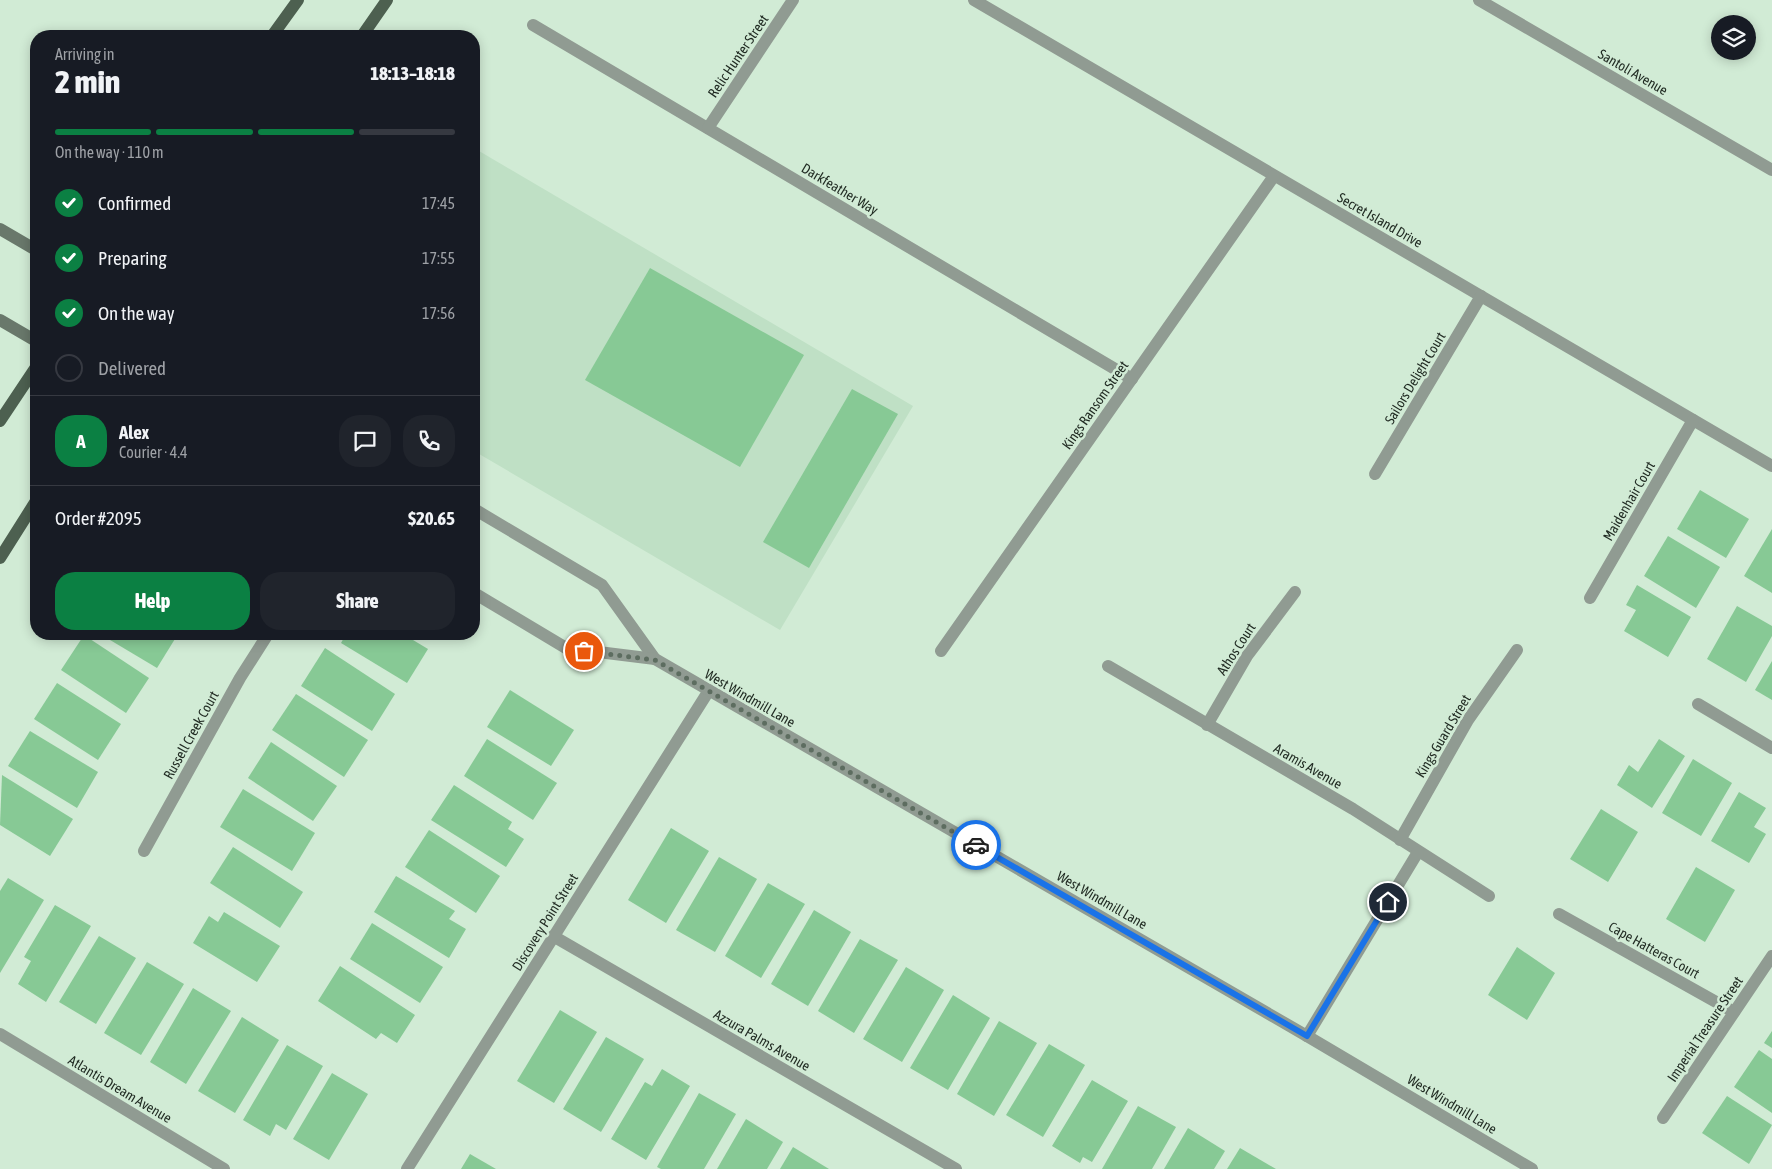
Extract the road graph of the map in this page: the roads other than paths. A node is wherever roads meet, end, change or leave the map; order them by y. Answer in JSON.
{"nodes":[{"id":1,"x":298,"y":0,"type":"edge"},
{"id":2,"x":387,"y":0,"type":"edge"},
{"id":3,"x":793,"y":0,"type":"edge"},
{"id":4,"x":974,"y":0,"type":"edge"},
{"id":5,"x":1479,"y":0,"type":"edge"},
{"id":6,"x":533,"y":25,"type":"dead end"},
{"id":7,"x":276,"y":30,"type":"edge"},
{"id":8,"x":366,"y":30,"type":"edge"},
{"id":9,"x":708,"y":128,"type":"junction"},
{"id":10,"x":1772,"y":170,"type":"edge"},
{"id":11,"x":1274,"y":176,"type":"junction"},
{"id":12,"x":0,"y":229,"type":"edge"},
{"id":13,"x":30,"y":246,"type":"edge"},
{"id":14,"x":1480,"y":296,"type":"junction"},
{"id":15,"x":0,"y":320,"type":"edge"},
{"id":16,"x":30,"y":338,"type":"edge"},
{"id":17,"x":30,"y":376,"type":"edge"},
{"id":18,"x":1132,"y":379,"type":"junction"},
{"id":19,"x":1693,"y":420,"type":"junction"},
{"id":20,"x":0,"y":421,"type":"edge"},
{"id":21,"x":1772,"y":466,"type":"edge"},
{"id":22,"x":1375,"y":474,"type":"dead end"},
{"id":23,"x":30,"y":510,"type":"edge"},
{"id":24,"x":480,"y":513,"type":"edge"},
{"id":25,"x":0,"y":558,"type":"edge"},
{"id":26,"x":1295,"y":592,"type":"dead end"},
{"id":27,"x":480,"y":597,"type":"edge"},
{"id":28,"x":1590,"y":598,"type":"dead end"},
{"id":29,"x":264,"y":640,"type":"edge"},
{"id":30,"x":1517,"y":650,"type":"dead end"},
{"id":31,"x":941,"y":651,"type":"dead end"},
{"id":32,"x":655,"y":660,"type":"junction"},
{"id":33,"x":1108,"y":666,"type":"dead end"},
{"id":34,"x":708,"y":692,"type":"junction"},
{"id":35,"x":1698,"y":704,"type":"dead end"},
{"id":36,"x":1208,"y":725,"type":"junction"},
{"id":37,"x":1772,"y":748,"type":"edge"},
{"id":38,"x":1400,"y":840,"type":"junction"},
{"id":39,"x":144,"y":852,"type":"dead end"},
{"id":40,"x":1418,"y":852,"type":"junction"},
{"id":41,"x":1489,"y":896,"type":"dead end"},
{"id":42,"x":1559,"y":914,"type":"dead end"},
{"id":43,"x":554,"y":936,"type":"junction"},
{"id":44,"x":1772,"y":956,"type":"edge"},
{"id":45,"x":1734,"y":1012,"type":"junction"},
{"id":46,"x":0,"y":1034,"type":"edge"},
{"id":47,"x":1307,"y":1036,"type":"junction"},
{"id":48,"x":1663,"y":1118,"type":"dead end"},
{"id":49,"x":224,"y":1169,"type":"edge"},
{"id":50,"x":407,"y":1169,"type":"edge"},
{"id":51,"x":956,"y":1169,"type":"edge"},
{"id":52,"x":1532,"y":1169,"type":"edge"}],
"edges":[{"from":1,"to":7,"type":"main road"},
{"from":2,"to":8,"type":"main road"},
{"from":3,"to":9,"type":"street","name":"Relic Hunter Street"},
{"from":4,"to":11,"type":"street","name":"Secret Island Drive"},
{"from":5,"to":10,"type":"street","name":"Santoli Avenue"},
{"from":6,"to":9,"type":"street","name":"Darkfeather Way"},
{"from":9,"to":18,"type":"street","name":"Darkfeather Way"},
{"from":11,"to":14,"type":"street","name":"Secret Island Drive"},
{"from":11,"to":18,"type":"street","name":"Kings Ransom Street"},
{"from":12,"to":13,"type":"main road"},
{"from":14,"to":19,"type":"street","name":"Secret Island Drive"},
{"from":14,"to":22,"type":"street","name":"Sailors Delight Court"},
{"from":15,"to":16,"type":"main road"},
{"from":17,"to":20,"type":"main road"},
{"from":18,"to":31,"type":"street","name":"Kings Ransom Street"},
{"from":19,"to":21,"type":"street","name":"Secret Island Drive"},
{"from":19,"to":28,"type":"street","name":"Maidenhair Court"},
{"from":23,"to":25,"type":"main road"},
{"from":24,"to":32,"type":"street","name":"West Windmill Lane"},
{"from":26,"to":36,"type":"street","name":"Athos Court"},
{"from":27,"to":32,"type":"street","name":"West Windmill Lane"},
{"from":29,"to":39,"type":"street","name":"Russell Creek Court"},
{"from":30,"to":38,"type":"street","name":"Kings Guard Street"},
{"from":32,"to":34,"type":"street","name":"West Windmill Lane"},
{"from":33,"to":36,"type":"street","name":"Aramis Avenue"},
{"from":34,"to":43,"type":"street","name":"Discovery Point Street"},
{"from":34,"to":47,"type":"street","name":"West Windmill Lane"},
{"from":35,"to":37,"type":"street"},
{"from":36,"to":38,"type":"street","name":"Aramis Avenue"},
{"from":38,"to":40,"type":"street","name":"Aramis Avenue"},
{"from":40,"to":41,"type":"street","name":"Aramis Avenue"},
{"from":40,"to":47,"type":"street"},
{"from":42,"to":45,"type":"street","name":"Cape Hatteras Court"},
{"from":43,"to":50,"type":"street","name":"Discovery Point Street"},
{"from":43,"to":51,"type":"street","name":"Azzura Palms Avenue"},
{"from":44,"to":45,"type":"street","name":"Imperial Treasure Street"},
{"from":45,"to":48,"type":"street","name":"Imperial Treasure Street"},
{"from":46,"to":49,"type":"street","name":"Atlantis Dream Avenue"},
{"from":47,"to":52,"type":"street","name":"West Windmill Lane"}]}
